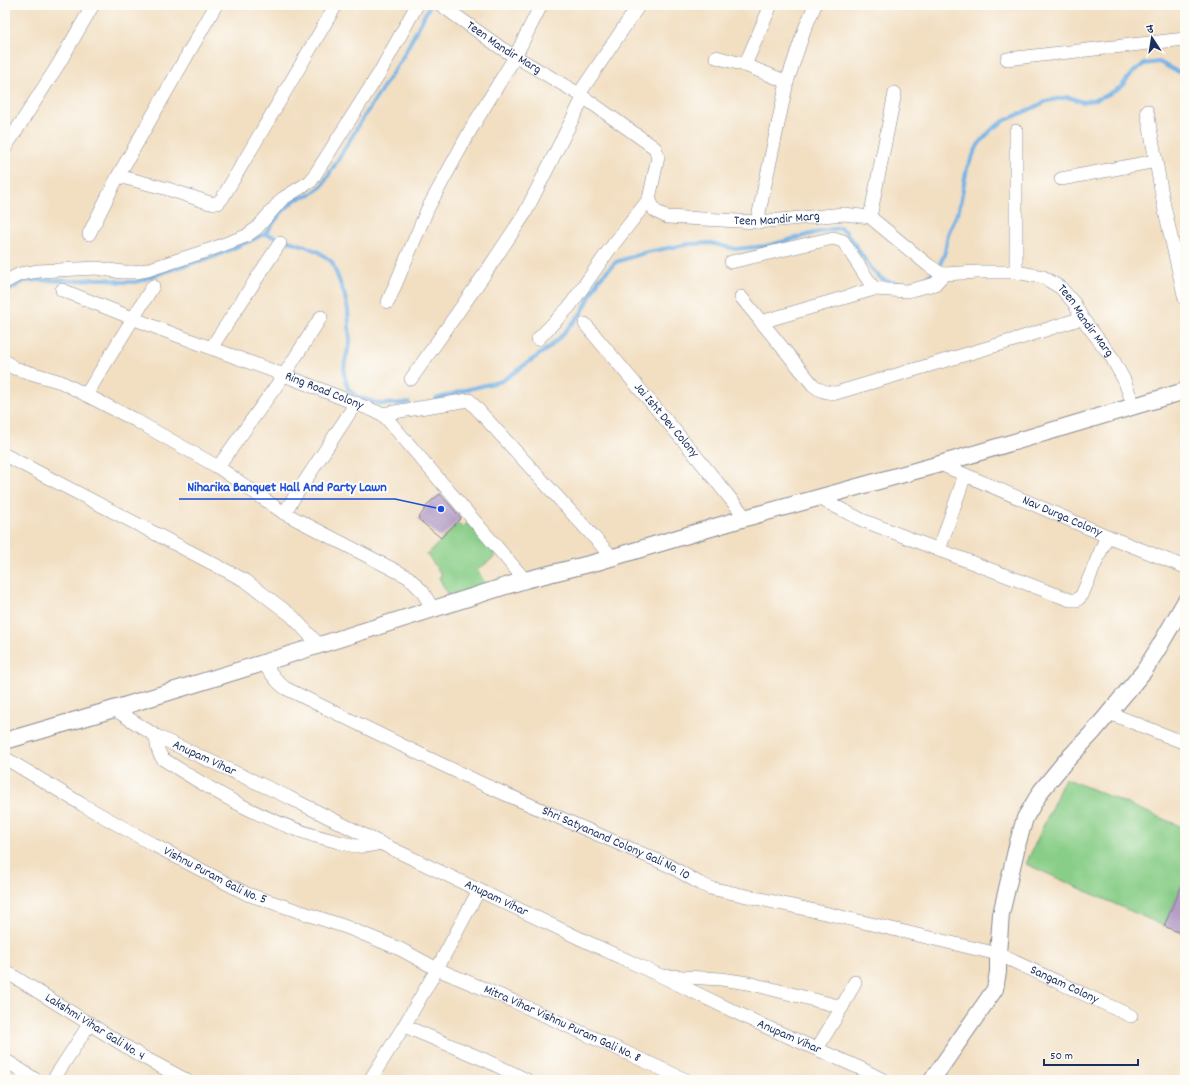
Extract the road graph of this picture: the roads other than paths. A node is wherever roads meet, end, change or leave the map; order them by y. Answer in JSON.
{"nodes":[{"id":1,"x":93,"y":5,"type":"edge"},
{"id":2,"x":216,"y":5,"type":"edge"},
{"id":3,"x":336,"y":5,"type":"edge"},
{"id":4,"x":417,"y":5,"type":"edge"},
{"id":5,"x":441,"y":5,"type":"edge"},
{"id":6,"x":541,"y":5,"type":"edge"},
{"id":7,"x":639,"y":5,"type":"edge"},
{"id":8,"x":771,"y":5,"type":"edge"},
{"id":9,"x":815,"y":5,"type":"edge"},
{"id":10,"x":1185,"y":39,"type":"edge"},
{"id":11,"x":514,"y":56,"type":"junction"},
{"id":12,"x":716,"y":57,"type":"dead end"},
{"id":13,"x":1007,"y":59,"type":"dead end"},
{"id":14,"x":745,"y":65,"type":"junction"},
{"id":15,"x":787,"y":82,"type":"junction"},
{"id":16,"x":895,"y":93,"type":"dead end"},
{"id":17,"x":581,"y":96,"type":"junction"},
{"id":18,"x":1147,"y":112,"type":"dead end"},
{"id":19,"x":1016,"y":131,"type":"dead end"},
{"id":20,"x":5,"y":148,"type":"edge"},
{"id":21,"x":1156,"y":161,"type":"junction"},
{"id":22,"x":118,"y":176,"type":"junction"},
{"id":23,"x":1061,"y":179,"type":"dead end"},
{"id":24,"x":649,"y":199,"type":"junction"},
{"id":25,"x":870,"y":217,"type":"junction"},
{"id":26,"x":757,"y":222,"type":"junction"},
{"id":27,"x":89,"y":234,"type":"dead end"},
{"id":28,"x":280,"y":243,"type":"dead end"},
{"id":29,"x":731,"y":262,"type":"dead end"},
{"id":30,"x":1016,"y":272,"type":"junction"},
{"id":31,"x":942,"y":273,"type":"junction"},
{"id":32,"x":5,"y":282,"type":"edge"},
{"id":33,"x":153,"y":286,"type":"dead end"},
{"id":34,"x":874,"y":289,"type":"junction"},
{"id":35,"x":62,"y":290,"type":"dead end"},
{"id":36,"x":741,"y":297,"type":"dead end"},
{"id":37,"x":1185,"y":299,"type":"edge"},
{"id":38,"x":388,"y":302,"type":"dead end"},
{"id":39,"x":322,"y":317,"type":"dead end"},
{"id":40,"x":133,"y":318,"type":"junction"},
{"id":41,"x":1082,"y":318,"type":"junction"},
{"id":42,"x":761,"y":322,"type":"junction"},
{"id":43,"x":585,"y":324,"type":"dead end"},
{"id":44,"x":538,"y":339,"type":"dead end"},
{"id":45,"x":211,"y":348,"type":"junction"},
{"id":46,"x":5,"y":362,"type":"edge"},
{"id":47,"x":284,"y":375,"type":"junction"},
{"id":48,"x":411,"y":379,"type":"dead end"},
{"id":49,"x":1185,"y":391,"type":"edge"},
{"id":50,"x":86,"y":395,"type":"junction"},
{"id":51,"x":356,"y":403,"type":"junction"},
{"id":52,"x":1134,"y":406,"type":"junction"},
{"id":53,"x":382,"y":414,"type":"junction"},
{"id":54,"x":5,"y":455,"type":"edge"},
{"id":55,"x":940,"y":464,"type":"junction"},
{"id":56,"x":218,"y":468,"type":"junction"},
{"id":57,"x":965,"y":475,"type":"junction"},
{"id":58,"x":819,"y":498,"type":"junction"},
{"id":59,"x":284,"y":513,"type":"junction"},
{"id":60,"x":746,"y":518,"type":"junction"},
{"id":61,"x":1107,"y":536,"type":"junction"},
{"id":62,"x":939,"y":550,"type":"junction"},
{"id":63,"x":613,"y":558,"type":"junction"},
{"id":64,"x":1185,"y":567,"type":"edge"},
{"id":65,"x":525,"y":580,"type":"junction"},
{"id":66,"x":1185,"y":602,"type":"edge"},
{"id":67,"x":433,"y":609,"type":"junction"},
{"id":68,"x":319,"y":645,"type":"junction"},
{"id":69,"x":263,"y":663,"type":"junction"},
{"id":70,"x":114,"y":709,"type":"junction"},
{"id":71,"x":1109,"y":713,"type":"junction"},
{"id":72,"x":156,"y":736,"type":"junction"},
{"id":73,"x":5,"y":741,"type":"edge"},
{"id":74,"x":1185,"y":744,"type":"edge"},
{"id":75,"x":5,"y":758,"type":"edge"},
{"id":76,"x":380,"y":843,"type":"junction"},
{"id":77,"x":479,"y":890,"type":"junction"},
{"id":78,"x":998,"y":954,"type":"junction"},
{"id":79,"x":437,"y":969,"type":"junction"},
{"id":80,"x":5,"y":971,"type":"edge"},
{"id":81,"x":661,"y":976,"type":"junction"},
{"id":82,"x":854,"y":982,"type":"dead end"},
{"id":83,"x":842,"y":1007,"type":"junction"},
{"id":84,"x":1132,"y":1016,"type":"dead end"},
{"id":85,"x":90,"y":1024,"type":"junction"},
{"id":86,"x":404,"y":1026,"type":"junction"},
{"id":87,"x":817,"y":1049,"type":"junction"},
{"id":88,"x":5,"y":1060,"type":"edge"},
{"id":89,"x":36,"y":1080,"type":"edge"},
{"id":90,"x":53,"y":1080,"type":"edge"},
{"id":91,"x":186,"y":1080,"type":"edge"},
{"id":92,"x":370,"y":1080,"type":"edge"},
{"id":93,"x":527,"y":1080,"type":"edge"},
{"id":94,"x":686,"y":1080,"type":"edge"},
{"id":95,"x":883,"y":1080,"type":"edge"},
{"id":96,"x":932,"y":1080,"type":"edge"}],
"edges":[{"from":1,"to":20,"type":"street"},
{"from":2,"to":22,"type":"street"},
{"from":3,"to":22,"type":"street"},
{"from":4,"to":32,"type":"street"},
{"from":5,"to":11,"type":"street","name":"Teen Mandir Marg"},
{"from":6,"to":11,"type":"street"},
{"from":7,"to":17,"type":"street"},
{"from":8,"to":14,"type":"street"},
{"from":9,"to":15,"type":"street"},
{"from":10,"to":13,"type":"street"},
{"from":11,"to":17,"type":"street","name":"Teen Mandir Marg"},
{"from":11,"to":38,"type":"street"},
{"from":12,"to":14,"type":"street"},
{"from":14,"to":15,"type":"street"},
{"from":15,"to":26,"type":"street"},
{"from":16,"to":25,"type":"street"},
{"from":17,"to":24,"type":"street","name":"Teen Mandir Marg"},
{"from":17,"to":48,"type":"street"},
{"from":18,"to":21,"type":"street"},
{"from":19,"to":30,"type":"street"},
{"from":21,"to":23,"type":"street"},
{"from":21,"to":37,"type":"street"},
{"from":22,"to":27,"type":"street"},
{"from":24,"to":26,"type":"street","name":"Teen Mandir Marg"},
{"from":24,"to":44,"type":"street"},
{"from":25,"to":26,"type":"street","name":"Teen Mandir Marg"},
{"from":25,"to":31,"type":"street"},
{"from":28,"to":45,"type":"street"},
{"from":29,"to":34,"type":"street"},
{"from":30,"to":31,"type":"street","name":"Teen Mandir Marg"},
{"from":30,"to":41,"type":"street","name":"Teen Mandir Marg"},
{"from":31,"to":34,"type":"street"},
{"from":33,"to":40,"type":"street"},
{"from":34,"to":42,"type":"street"},
{"from":35,"to":40,"type":"street","name":"Ring Road Colony"},
{"from":36,"to":42,"type":"street"},
{"from":39,"to":47,"type":"street"},
{"from":40,"to":45,"type":"street","name":"Ring Road Colony"},
{"from":40,"to":50,"type":"street"},
{"from":41,"to":42,"type":"street"},
{"from":41,"to":52,"type":"street","name":"Teen Mandir Marg"},
{"from":43,"to":60,"type":"street","name":"Jai Isht Dev Colony"},
{"from":45,"to":47,"type":"street","name":"Ring Road Colony"},
{"from":46,"to":50,"type":"street"},
{"from":47,"to":51,"type":"street","name":"Ring Road Colony"},
{"from":47,"to":56,"type":"street"},
{"from":49,"to":52,"type":"street"},
{"from":50,"to":56,"type":"street"},
{"from":51,"to":53,"type":"street","name":"Ring Road Colony"},
{"from":51,"to":59,"type":"street"},
{"from":52,"to":55,"type":"street"},
{"from":53,"to":63,"type":"street"},
{"from":53,"to":65,"type":"street","name":"Ring Road Colony"},
{"from":54,"to":68,"type":"street"},
{"from":55,"to":57,"type":"street","name":"Nav Durga Colony"},
{"from":55,"to":58,"type":"street"},
{"from":56,"to":59,"type":"street"},
{"from":57,"to":61,"type":"street","name":"Nav Durga Colony"},
{"from":57,"to":62,"type":"street"},
{"from":58,"to":60,"type":"street"},
{"from":58,"to":62,"type":"street"},
{"from":59,"to":67,"type":"street"},
{"from":60,"to":63,"type":"street"},
{"from":61,"to":62,"type":"street"},
{"from":61,"to":64,"type":"street","name":"Nav Durga Colony"},
{"from":63,"to":65,"type":"street"},
{"from":65,"to":67,"type":"street"},
{"from":66,"to":71,"type":"street"},
{"from":67,"to":68,"type":"street"},
{"from":68,"to":69,"type":"street"},
{"from":69,"to":70,"type":"street"},
{"from":69,"to":78,"type":"street","name":"Shri Satyanand Colony Gali No. 10"},
{"from":70,"to":72,"type":"street","name":"Anupam Vihar"},
{"from":70,"to":73,"type":"street"},
{"from":71,"to":74,"type":"street"},
{"from":71,"to":78,"type":"street"},
{"from":72,"to":76,"type":"street","name":"Anupam Vihar"},
{"from":72,"to":76,"type":"street"},
{"from":75,"to":79,"type":"street","name":"Vishnu Puram Gali No. 5"},
{"from":76,"to":77,"type":"street","name":"Anupam Vihar"},
{"from":77,"to":79,"type":"street"},
{"from":77,"to":81,"type":"street","name":"Anupam Vihar"},
{"from":78,"to":84,"type":"street","name":"Sangam Colony"},
{"from":78,"to":96,"type":"street"},
{"from":79,"to":86,"type":"street"},
{"from":79,"to":94,"type":"street","name":"Mitra Vihar Vishnu Puram Gali No. 8"},
{"from":80,"to":85,"type":"street","name":"Lakshmi Vihar Gali No. 4"},
{"from":81,"to":83,"type":"street"},
{"from":81,"to":87,"type":"street","name":"Anupam Vihar"},
{"from":82,"to":83,"type":"street"},
{"from":83,"to":87,"type":"street"},
{"from":85,"to":90,"type":"street"},
{"from":85,"to":91,"type":"street","name":"Lakshmi Vihar Gali No. 4"},
{"from":86,"to":92,"type":"street"},
{"from":86,"to":93,"type":"street"},
{"from":87,"to":95,"type":"street","name":"Anupam Vihar"},
{"from":88,"to":89,"type":"street"}]}
